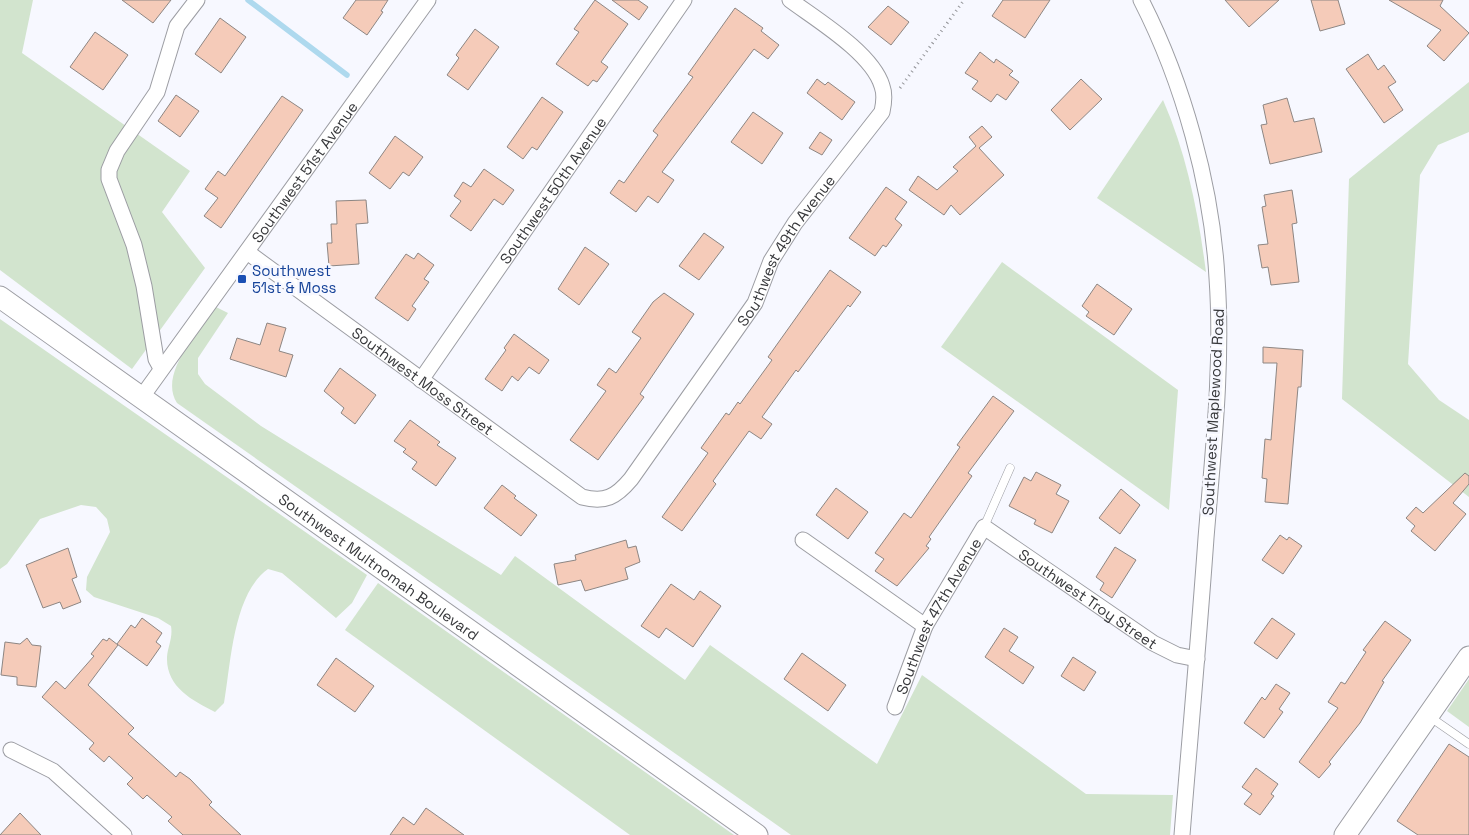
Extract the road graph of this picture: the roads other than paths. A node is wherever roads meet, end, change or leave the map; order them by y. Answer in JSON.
{"nodes":[{"id":1,"x":197,"y":0,"type":"edge"},
{"id":2,"x":428,"y":0,"type":"edge"},
{"id":3,"x":684,"y":0,"type":"edge"},
{"id":4,"x":790,"y":0,"type":"edge"},
{"id":5,"x":1141,"y":0,"type":"edge"},
{"id":6,"x":247,"y":252,"type":"junction"},
{"id":7,"x":0,"y":297,"type":"edge"},
{"id":8,"x":161,"y":368,"type":"junction"},
{"id":9,"x":421,"y":380,"type":"junction"},
{"id":10,"x":142,"y":398,"type":"junction"},
{"id":11,"x":1010,"y":468,"type":"dead end"},
{"id":12,"x":601,"y":500,"type":"joint"},
{"id":13,"x":984,"y":527,"type":"junction"},
{"id":14,"x":803,"y":540,"type":"dead end"},
{"id":15,"x":925,"y":626,"type":"junction"},
{"id":16,"x":1469,"y":657,"type":"edge"},
{"id":17,"x":1197,"y":659,"type":"junction"},
{"id":18,"x":896,"y":707,"type":"dead end"},
{"id":19,"x":1428,"y":716,"type":"junction"},
{"id":20,"x":1469,"y":744,"type":"edge"},
{"id":21,"x":11,"y":750,"type":"dead end"},
{"id":22,"x":124,"y":835,"type":"edge"},
{"id":23,"x":757,"y":835,"type":"edge"},
{"id":24,"x":1182,"y":835,"type":"edge"},
{"id":25,"x":1345,"y":835,"type":"edge"}],
"edges":[{"from":1,"to":8,"type":"street"},
{"from":2,"to":6,"type":"street","name":"Southwest 51st Avenue"},
{"from":3,"to":9,"type":"street","name":"Southwest 50th Avenue"},
{"from":4,"to":12,"type":"street","name":"Southwest 49th Avenue"},
{"from":5,"to":17,"type":"street","name":"Southwest Maplewood Road"},
{"from":6,"to":8,"type":"street","name":"Southwest 51st Avenue"},
{"from":6,"to":9,"type":"street","name":"Southwest Moss Street"},
{"from":7,"to":10,"type":"main road","name":"Southwest Multnomah Boulevard"},
{"from":8,"to":10,"type":"street","name":"Southwest 51st Avenue"},
{"from":9,"to":12,"type":"street","name":"Southwest Moss Street"},
{"from":10,"to":23,"type":"main road","name":"Southwest Multnomah Boulevard"},
{"from":11,"to":13,"type":"lane"},
{"from":13,"to":15,"type":"street","name":"Southwest 47th Avenue"},
{"from":13,"to":17,"type":"street","name":"Southwest Troy Street"},
{"from":14,"to":15,"type":"street"},
{"from":15,"to":18,"type":"street","name":"Southwest 47th Avenue"},
{"from":16,"to":19,"type":"main road"},
{"from":17,"to":24,"type":"street","name":"Southwest Maplewood Road"},
{"from":19,"to":20,"type":"lane"},
{"from":19,"to":25,"type":"main road"},
{"from":21,"to":22,"type":"street"}]}
